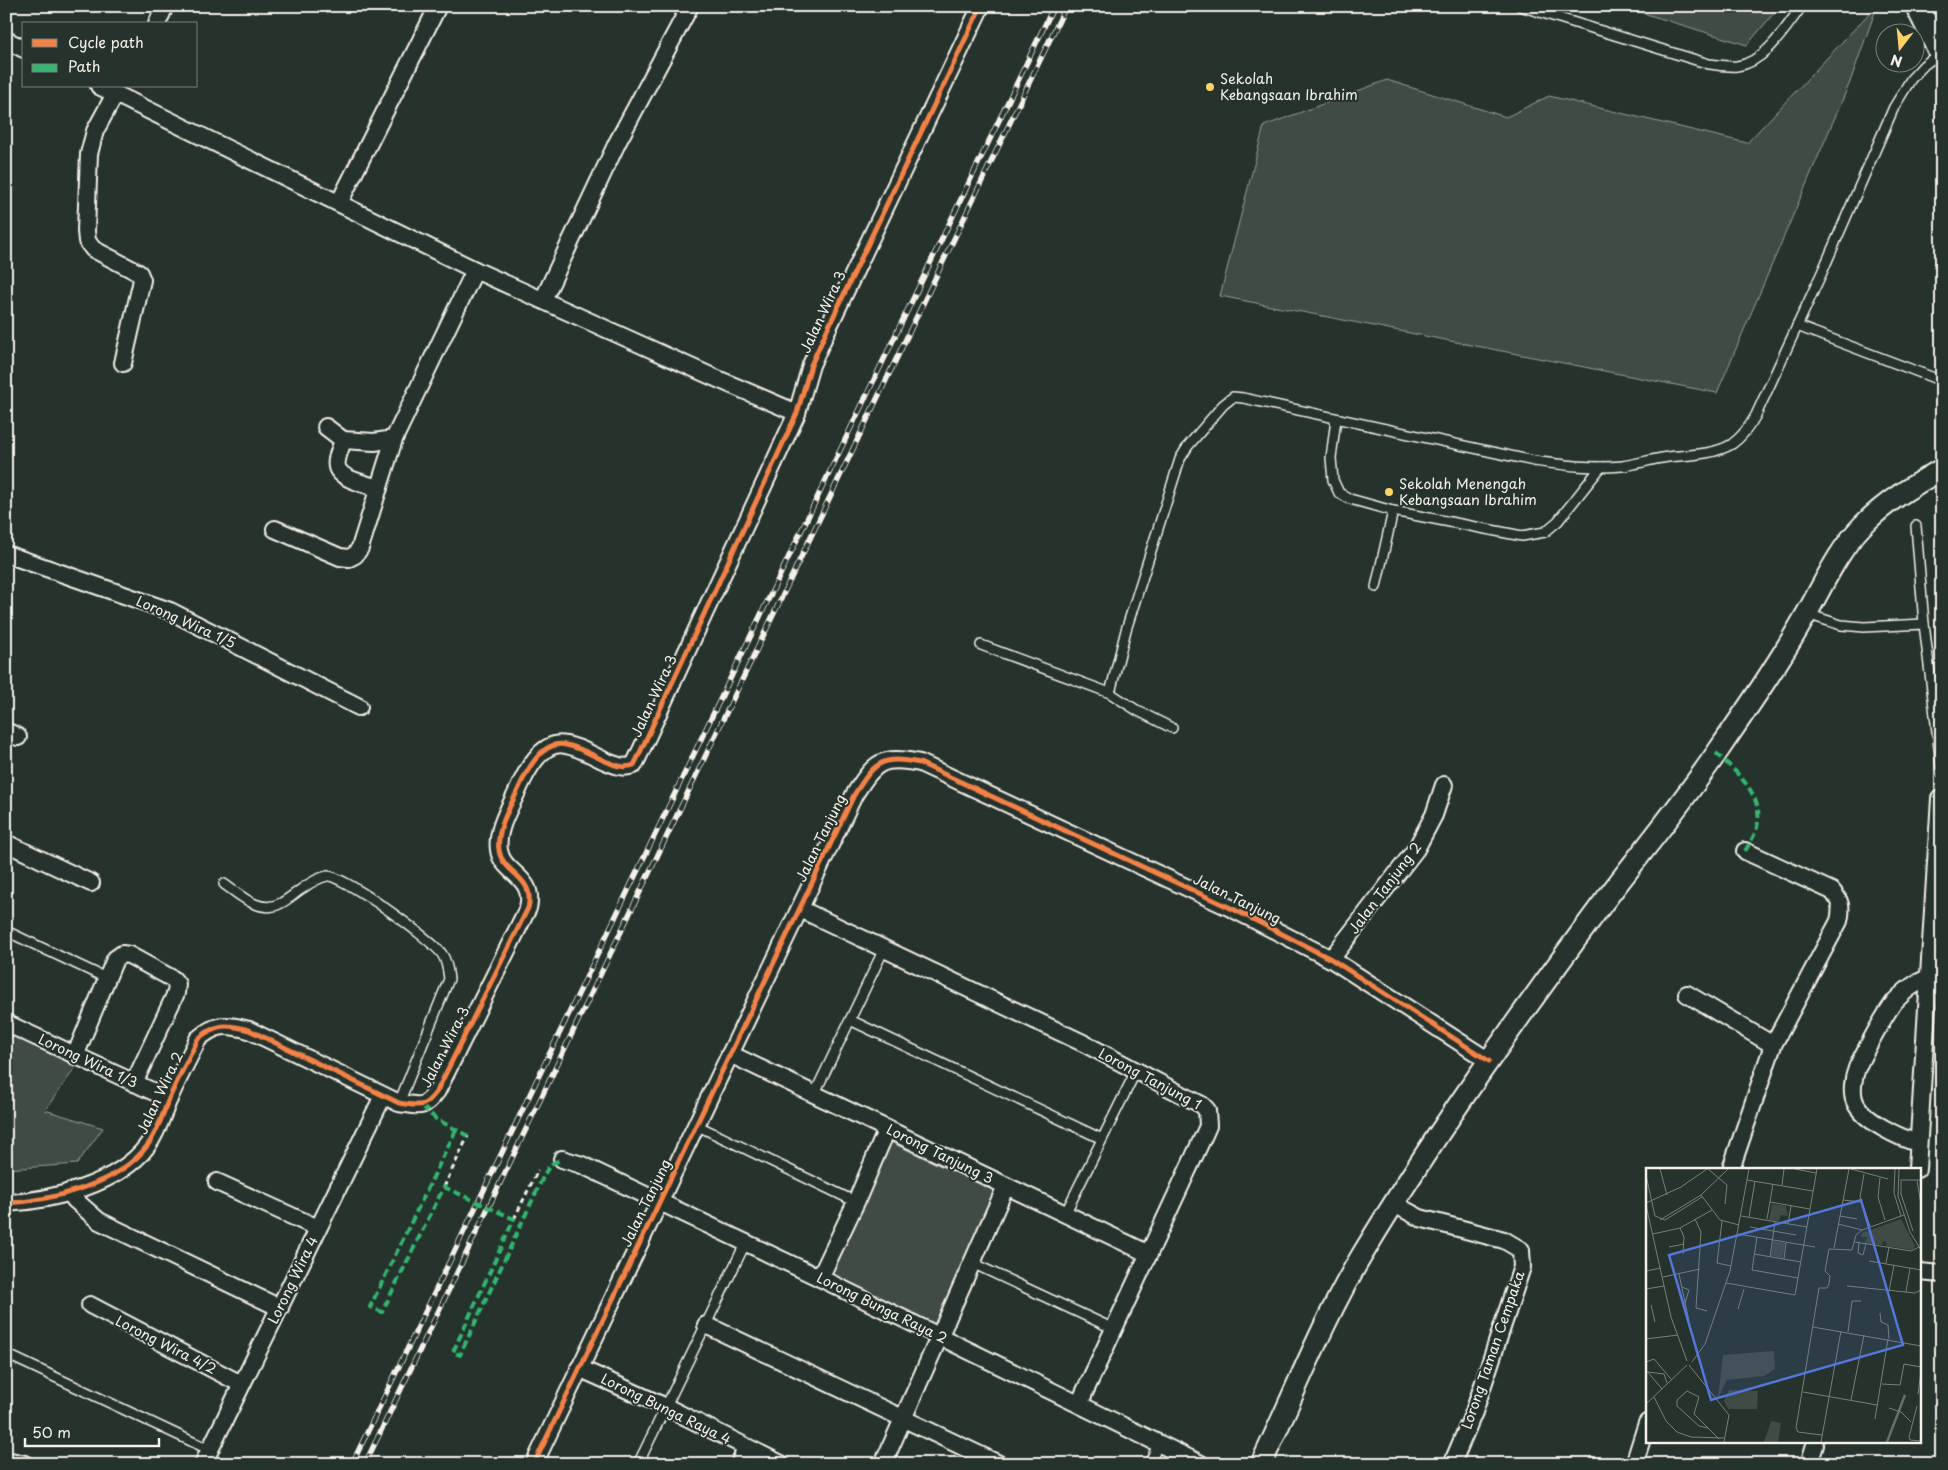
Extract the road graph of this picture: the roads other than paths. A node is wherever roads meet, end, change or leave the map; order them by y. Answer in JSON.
{"nodes":[{"id":1,"x":165,"y":6,"type":"edge"},
{"id":2,"x":438,"y":6,"type":"edge"},
{"id":3,"x":690,"y":6,"type":"edge"},
{"id":4,"x":981,"y":6,"type":"edge"},
{"id":5,"x":1520,"y":6,"type":"edge"},
{"id":6,"x":1802,"y":6,"type":"edge"},
{"id":7,"x":1917,"y":6,"type":"edge"},
{"id":8,"x":158,"y":22,"type":"edge"},
{"id":9,"x":6,"y":40,"type":"edge"},
{"id":10,"x":22,"y":48,"type":"edge"},
{"id":11,"x":1941,"y":54,"type":"edge"},
{"id":12,"x":106,"y":88,"type":"edge"},
{"id":13,"x":122,"y":93,"type":"edge"},
{"id":14,"x":338,"y":203,"type":"junction"},
{"id":15,"x":475,"y":270,"type":"junction"},
{"id":16,"x":543,"y":300,"type":"junction"},
{"id":17,"x":1797,"y":326,"type":"junction"},
{"id":18,"x":123,"y":362,"type":"dead end"},
{"id":19,"x":1942,"y":381,"type":"edge"},
{"id":20,"x":797,"y":413,"type":"junction"},
{"id":21,"x":1336,"y":419,"type":"junction"},
{"id":22,"x":326,"y":427,"type":"dead end"},
{"id":23,"x":394,"y":439,"type":"junction"},
{"id":24,"x":343,"y":440,"type":"junction"},
{"id":25,"x":1601,"y":467,"type":"junction"},
{"id":26,"x":1942,"y":469,"type":"edge"},
{"id":27,"x":378,"y":488,"type":"junction"},
{"id":28,"x":1394,"y":511,"type":"junction"},
{"id":29,"x":1916,"y":526,"type":"dead end"},
{"id":30,"x":275,"y":529,"type":"dead end"},
{"id":31,"x":6,"y":554,"type":"edge"},
{"id":32,"x":1376,"y":587,"type":"dead end"},
{"id":33,"x":1806,"y":614,"type":"junction"},
{"id":34,"x":1924,"y":624,"type":"junction"},
{"id":35,"x":981,"y":645,"type":"dead end"},
{"id":36,"x":1110,"y":693,"type":"junction"},
{"id":37,"x":359,"y":707,"type":"dead end"},
{"id":38,"x":1172,"y":728,"type":"dead end"},
{"id":39,"x":1942,"y":773,"type":"edge"},
{"id":40,"x":1444,"y":785,"type":"dead end"},
{"id":41,"x":1940,"y":798,"type":"dead end"},
{"id":42,"x":6,"y":843,"type":"edge"},
{"id":43,"x":1746,"y":851,"type":"dead end"},
{"id":44,"x":91,"y":883,"type":"dead end"},
{"id":45,"x":224,"y":884,"type":"dead end"},
{"id":46,"x":800,"y":909,"type":"junction"},
{"id":47,"x":6,"y":931,"type":"edge"},
{"id":48,"x":884,"y":949,"type":"junction"},
{"id":49,"x":1331,"y":959,"type":"junction"},
{"id":50,"x":106,"y":978,"type":"junction"},
{"id":51,"x":1930,"y":978,"type":"junction"},
{"id":52,"x":1687,"y":994,"type":"dead end"},
{"id":53,"x":850,"y":1020,"type":"junction"},
{"id":54,"x":6,"y":1023,"type":"edge"},
{"id":55,"x":249,"y":1030,"type":"joint"},
{"id":56,"x":1773,"y":1045,"type":"junction"},
{"id":57,"x":730,"y":1054,"type":"junction"},
{"id":58,"x":75,"y":1056,"type":"junction"},
{"id":59,"x":1489,"y":1061,"type":"junction"},
{"id":60,"x":1136,"y":1071,"type":"junction"},
{"id":61,"x":134,"y":1083,"type":"junction"},
{"id":62,"x":814,"y":1095,"type":"junction"},
{"id":63,"x":383,"y":1096,"type":"junction"},
{"id":64,"x":169,"y":1099,"type":"junction"},
{"id":65,"x":399,"y":1103,"type":"junction"},
{"id":66,"x":696,"y":1125,"type":"junction"},
{"id":67,"x":887,"y":1129,"type":"junction"},
{"id":68,"x":1102,"y":1139,"type":"junction"},
{"id":69,"x":1918,"y":1143,"type":"junction"},
{"id":70,"x":562,"y":1159,"type":"dead end"},
{"id":71,"x":1731,"y":1168,"type":"edge"},
{"id":72,"x":1917,"y":1168,"type":"edge"},
{"id":73,"x":216,"y":1182,"type":"dead end"},
{"id":74,"x":1006,"y":1186,"type":"junction"},
{"id":75,"x":69,"y":1192,"type":"junction"},
{"id":76,"x":660,"y":1201,"type":"junction"},
{"id":77,"x":856,"y":1202,"type":"junction"},
{"id":78,"x":6,"y":1203,"type":"edge"},
{"id":79,"x":1394,"y":1204,"type":"junction"},
{"id":80,"x":1065,"y":1214,"type":"junction"},
{"id":81,"x":318,"y":1228,"type":"junction"},
{"id":82,"x":746,"y":1242,"type":"junction"},
{"id":83,"x":1149,"y":1254,"type":"junction"},
{"id":84,"x":972,"y":1262,"type":"junction"},
{"id":85,"x":1920,"y":1272,"type":"edge"},
{"id":86,"x":1942,"y":1274,"type":"edge"},
{"id":87,"x":820,"y":1278,"type":"junction"},
{"id":88,"x":90,"y":1306,"type":"dead end"},
{"id":89,"x":280,"y":1308,"type":"junction"},
{"id":90,"x":706,"y":1325,"type":"junction"},
{"id":91,"x":1114,"y":1329,"type":"junction"},
{"id":92,"x":939,"y":1336,"type":"junction"},
{"id":93,"x":6,"y":1354,"type":"edge"},
{"id":94,"x":579,"y":1368,"type":"junction"},
{"id":95,"x":241,"y":1384,"type":"junction"},
{"id":96,"x":1079,"y":1404,"type":"junction"},
{"id":97,"x":666,"y":1407,"type":"junction"},
{"id":98,"x":903,"y":1418,"type":"junction"},
{"id":99,"x":1646,"y":1426,"type":"edge"},
{"id":100,"x":1159,"y":1443,"type":"junction"},
{"id":101,"x":1815,"y":1446,"type":"dead end"},
{"id":102,"x":746,"y":1448,"type":"junction"},
{"id":103,"x":206,"y":1457,"type":"edge"},
{"id":104,"x":6,"y":1460,"type":"edge"},
{"id":105,"x":25,"y":1464,"type":"edge"},
{"id":106,"x":534,"y":1464,"type":"edge"},
{"id":107,"x":638,"y":1464,"type":"edge"},
{"id":108,"x":739,"y":1464,"type":"edge"},
{"id":109,"x":780,"y":1464,"type":"edge"},
{"id":110,"x":882,"y":1464,"type":"edge"},
{"id":111,"x":999,"y":1464,"type":"edge"},
{"id":112,"x":1149,"y":1464,"type":"edge"},
{"id":113,"x":1201,"y":1464,"type":"edge"},
{"id":114,"x":1261,"y":1464,"type":"edge"},
{"id":115,"x":1452,"y":1464,"type":"edge"},
{"id":116,"x":1634,"y":1464,"type":"edge"},
{"id":117,"x":1809,"y":1464,"type":"edge"}],
"edges":[{"from":1,"to":8,"type":"street"},
{"from":2,"to":14,"type":"street"},
{"from":3,"to":16,"type":"street"},
{"from":4,"to":20,"type":"street","name":"Jalan Wira 3"},
{"from":5,"to":6,"type":"lane"},
{"from":7,"to":11,"type":"main road"},
{"from":9,"to":10,"type":"street"},
{"from":11,"to":17,"type":"lane"},
{"from":12,"to":13,"type":"street"},
{"from":13,"to":14,"type":"street"},
{"from":13,"to":18,"type":"street"},
{"from":14,"to":15,"type":"street"},
{"from":15,"to":16,"type":"street"},
{"from":15,"to":23,"type":"street"},
{"from":16,"to":20,"type":"street"},
{"from":17,"to":19,"type":"lane"},
{"from":17,"to":25,"type":"lane"},
{"from":20,"to":65,"type":"street","name":"Jalan Wira 3"},
{"from":21,"to":25,"type":"lane"},
{"from":21,"to":28,"type":"lane"},
{"from":21,"to":36,"type":"lane"},
{"from":22,"to":24,"type":"street"},
{"from":23,"to":24,"type":"street"},
{"from":23,"to":27,"type":"street"},
{"from":24,"to":27,"type":"street"},
{"from":25,"to":28,"type":"lane"},
{"from":26,"to":33,"type":"street"},
{"from":27,"to":30,"type":"street"},
{"from":28,"to":32,"type":"lane"},
{"from":29,"to":34,"type":"lane"},
{"from":31,"to":37,"type":"street","name":"Lorong Wira 1/5"},
{"from":33,"to":34,"type":"lane"},
{"from":33,"to":59,"type":"street"},
{"from":34,"to":39,"type":"lane"},
{"from":35,"to":36,"type":"lane"},
{"from":36,"to":38,"type":"lane"},
{"from":40,"to":49,"type":"street","name":"Jalan Tanjung 2"},
{"from":41,"to":51,"type":"street"},
{"from":42,"to":44,"type":"street"},
{"from":43,"to":56,"type":"street"},
{"from":45,"to":65,"type":"lane"},
{"from":46,"to":48,"type":"street","name":"Lorong Tanjung 1"},
{"from":46,"to":49,"type":"street","name":"Jalan Tanjung"},
{"from":46,"to":57,"type":"street","name":"Jalan Tanjung"},
{"from":47,"to":50,"type":"lane"},
{"from":48,"to":53,"type":"lane"},
{"from":48,"to":60,"type":"street","name":"Lorong Tanjung 1"},
{"from":49,"to":59,"type":"street","name":"Jalan Tanjung"},
{"from":50,"to":58,"type":"street"},
{"from":50,"to":61,"type":"street"},
{"from":51,"to":69,"type":"street"},
{"from":51,"to":69,"type":"street"},
{"from":52,"to":56,"type":"street"},
{"from":53,"to":62,"type":"lane"},
{"from":53,"to":68,"type":"lane"},
{"from":54,"to":58,"type":"street","name":"Lorong Wira 1/3"},
{"from":55,"to":63,"type":"street","name":"Jalan Wira 3"},
{"from":55,"to":64,"type":"street","name":"Jalan Wira 2"},
{"from":56,"to":71,"type":"street"},
{"from":57,"to":62,"type":"street","name":"Lorong Tanjung 3"},
{"from":57,"to":66,"type":"street","name":"Jalan Tanjung"},
{"from":58,"to":61,"type":"street","name":"Lorong Wira 1/3"},
{"from":59,"to":79,"type":"street"},
{"from":60,"to":68,"type":"lane"},
{"from":60,"to":83,"type":"street","name":"Lorong Tanjung 1"},
{"from":61,"to":64,"type":"street","name":"Lorong Wira 1/3"},
{"from":62,"to":67,"type":"street","name":"Lorong Tanjung 3"},
{"from":63,"to":65,"type":"street","name":"Jalan Wira 3"},
{"from":63,"to":81,"type":"street","name":"Lorong Wira 4"},
{"from":64,"to":75,"type":"street","name":"Jalan Wira 2"},
{"from":66,"to":76,"type":"street","name":"Jalan Tanjung"},
{"from":66,"to":77,"type":"lane"},
{"from":67,"to":74,"type":"street","name":"Lorong Tanjung 3"},
{"from":67,"to":77,"type":"street"},
{"from":68,"to":80,"type":"lane"},
{"from":69,"to":72,"type":"street"},
{"from":70,"to":76,"type":"street","name":"Lorong Bunga Raya 2"},
{"from":73,"to":81,"type":"street"},
{"from":74,"to":80,"type":"street","name":"Lorong Tanjung 3"},
{"from":74,"to":84,"type":"street"},
{"from":75,"to":78,"type":"street","name":"Jalan Wira 2"},
{"from":75,"to":89,"type":"street"},
{"from":76,"to":82,"type":"street","name":"Lorong Bunga Raya 2"},
{"from":76,"to":94,"type":"street","name":"Jalan Tanjung"},
{"from":77,"to":87,"type":"street"},
{"from":79,"to":114,"type":"street"},
{"from":79,"to":115,"type":"street","name":"Lorong Taman Cempaka"},
{"from":80,"to":83,"type":"street","name":"Lorong Tanjung 3"},
{"from":81,"to":89,"type":"street","name":"Lorong Wira 4"},
{"from":82,"to":87,"type":"street","name":"Lorong Bunga Raya 2"},
{"from":82,"to":90,"type":"lane"},
{"from":83,"to":91,"type":"street","name":"Lorong Tanjung 1"},
{"from":84,"to":91,"type":"lane"},
{"from":84,"to":92,"type":"street"},
{"from":85,"to":86,"type":"street"},
{"from":87,"to":92,"type":"street","name":"Lorong Bunga Raya 2"},
{"from":88,"to":95,"type":"street","name":"Lorong Wira 4/2"},
{"from":89,"to":95,"type":"street","name":"Lorong Wira 4"},
{"from":90,"to":97,"type":"lane"},
{"from":90,"to":98,"type":"street"},
{"from":91,"to":96,"type":"street","name":"Lorong Tanjung 1"},
{"from":92,"to":96,"type":"street","name":"Lorong Bunga Raya 2"},
{"from":92,"to":98,"type":"street"},
{"from":93,"to":103,"type":"lane"},
{"from":94,"to":97,"type":"street","name":"Lorong Bunga Raya 4"},
{"from":94,"to":106,"type":"street","name":"Jalan Tanjung"},
{"from":95,"to":103,"type":"street","name":"Lorong Wira 4"},
{"from":96,"to":100,"type":"street","name":"Lorong Bunga Raya 2"},
{"from":97,"to":102,"type":"street","name":"Lorong Bunga Raya 4"},
{"from":97,"to":107,"type":"lane"},
{"from":98,"to":110,"type":"street"},
{"from":98,"to":111,"type":"street"},
{"from":99,"to":116,"type":"street"},
{"from":100,"to":112,"type":"lane"},
{"from":100,"to":113,"type":"street","name":"Lorong Bunga Raya 2"},
{"from":101,"to":117,"type":"street"},
{"from":102,"to":108,"type":"street"},
{"from":102,"to":109,"type":"street","name":"Lorong Bunga Raya 4"},
{"from":104,"to":105,"type":"street"}]}
